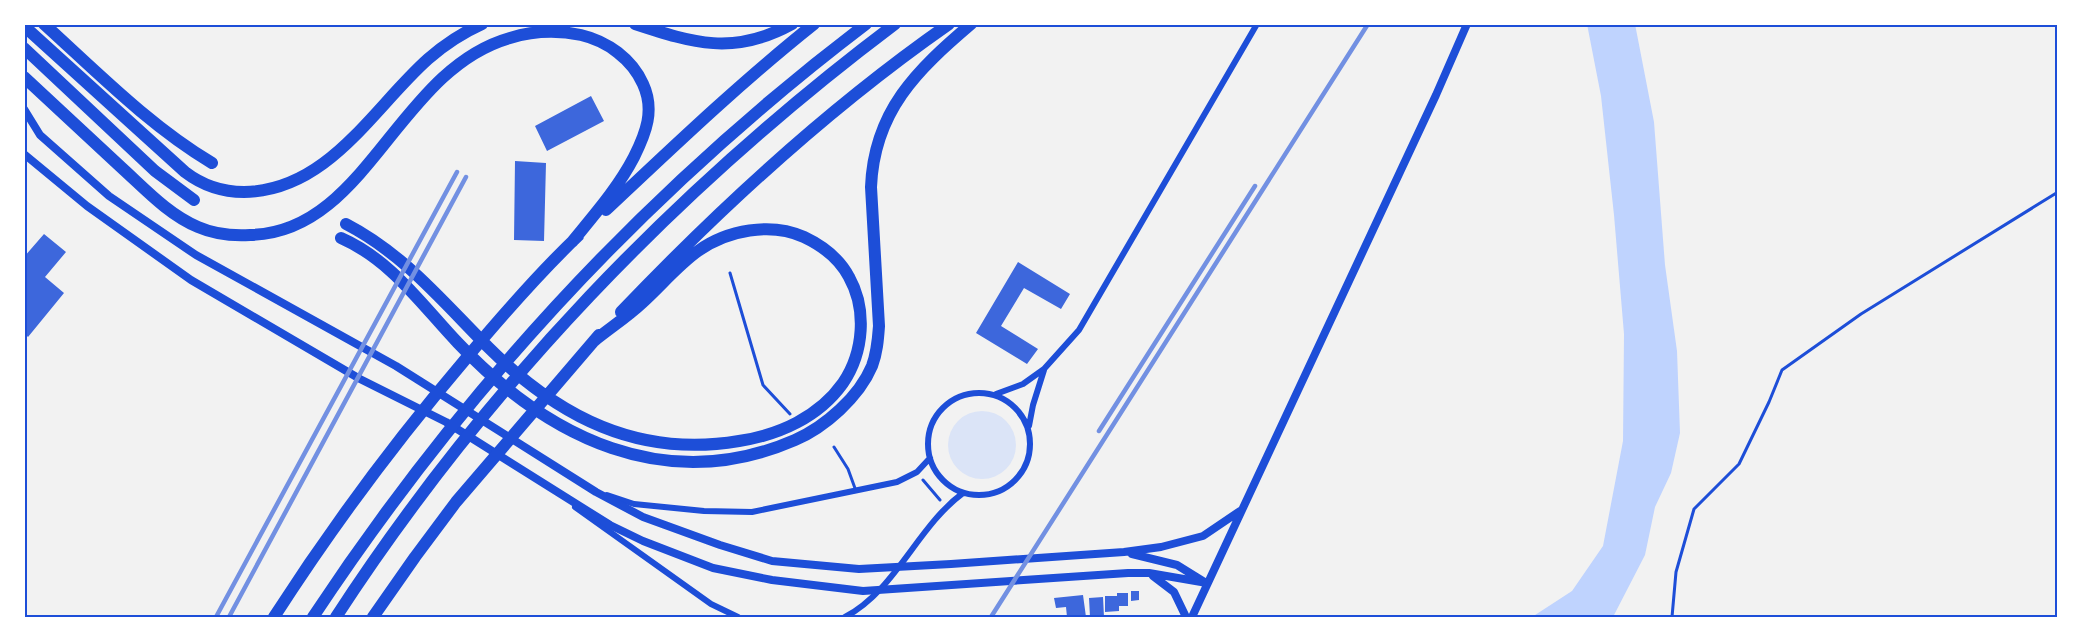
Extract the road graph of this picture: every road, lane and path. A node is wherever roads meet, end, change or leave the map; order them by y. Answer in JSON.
{"nodes":[{"id":1,"x":44,"y":24,"type":"edge"},
{"id":2,"x":482,"y":24,"type":"edge"},
{"id":3,"x":635,"y":24,"type":"edge"},
{"id":4,"x":792,"y":24,"type":"edge"},
{"id":5,"x":814,"y":24,"type":"edge"},
{"id":6,"x":866,"y":24,"type":"edge"},
{"id":7,"x":895,"y":24,"type":"edge"},
{"id":8,"x":949,"y":24,"type":"edge"},
{"id":9,"x":972,"y":24,"type":"edge"},
{"id":10,"x":1257,"y":24,"type":"edge"},
{"id":11,"x":1467,"y":24,"type":"edge"},
{"id":12,"x":24,"y":26,"type":"edge"},
{"id":13,"x":24,"y":48,"type":"edge"},
{"id":14,"x":24,"y":77,"type":"edge"},
{"id":15,"x":24,"y":110,"type":"edge"},
{"id":16,"x":24,"y":154,"type":"edge"},
{"id":17,"x":212,"y":163,"type":"dead end"},
{"id":18,"x":2058,"y":192,"type":"edge"},
{"id":19,"x":194,"y":200,"type":"dead end"},
{"id":20,"x":346,"y":224,"type":"dead end"},
{"id":21,"x":341,"y":238,"type":"dead end"},
{"id":22,"x":572,"y":242,"type":"junction"},
{"id":23,"x":730,"y":273,"type":"dead end"},
{"id":24,"x":594,"y":341,"type":"junction"},
{"id":25,"x":1044,"y":369,"type":"junction"},
{"id":26,"x":996,"y":394,"type":"junction"},
{"id":27,"x":790,"y":414,"type":"dead end"},
{"id":28,"x":1029,"y":427,"type":"junction"},
{"id":29,"x":834,"y":447,"type":"dead end"},
{"id":30,"x":930,"y":459,"type":"junction"},
{"id":31,"x":922,"y":479,"type":"dead end"},
{"id":32,"x":540,"y":482,"type":"junction"},
{"id":33,"x":856,"y":491,"type":"junction"},
{"id":34,"x":596,"y":492,"type":"junction"},
{"id":35,"x":963,"y":493,"type":"junction"},
{"id":36,"x":940,"y":500,"type":"dead end"},
{"id":37,"x":1240,"y":511,"type":"junction"},
{"id":38,"x":1124,"y":552,"type":"junction"},
{"id":39,"x":1149,"y":573,"type":"junction"},
{"id":40,"x":1207,"y":583,"type":"junction"},
{"id":41,"x":274,"y":617,"type":"edge"},
{"id":42,"x":313,"y":617,"type":"edge"},
{"id":43,"x":336,"y":617,"type":"edge"},
{"id":44,"x":373,"y":617,"type":"edge"},
{"id":45,"x":738,"y":617,"type":"edge"},
{"id":46,"x":845,"y":617,"type":"edge"},
{"id":47,"x":1186,"y":617,"type":"edge"},
{"id":48,"x":1192,"y":617,"type":"edge"},
{"id":49,"x":1672,"y":617,"type":"edge"}],
"edges":[{"from":1,"to":17,"type":"highway"},
{"from":2,"to":12,"type":"highway"},
{"from":3,"to":4,"type":"highway"},
{"from":5,"to":22,"type":"highway"},
{"from":6,"to":42,"type":"highway"},
{"from":7,"to":43,"type":"highway"},
{"from":8,"to":24,"type":"highway"},
{"from":9,"to":21,"type":"highway"},
{"from":10,"to":25,"type":"street"},
{"from":11,"to":37,"type":"street"},
{"from":13,"to":19,"type":"highway"},
{"from":14,"to":22,"type":"highway"},
{"from":15,"to":34,"type":"street"},
{"from":16,"to":32,"type":"street"},
{"from":18,"to":49,"type":"path"},
{"from":20,"to":24,"type":"highway"},
{"from":22,"to":41,"type":"highway"},
{"from":23,"to":27,"type":"lane"},
{"from":24,"to":44,"type":"highway"},
{"from":25,"to":26,"type":"street"},
{"from":25,"to":28,"type":"street"},
{"from":26,"to":28,"type":"street"},
{"from":26,"to":30,"type":"street"},
{"from":28,"to":35,"type":"street"},
{"from":29,"to":33,"type":"lane"},
{"from":30,"to":33,"type":"street"},
{"from":30,"to":35,"type":"street"},
{"from":31,"to":36,"type":"path"},
{"from":32,"to":39,"type":"street"},
{"from":32,"to":45,"type":"street"},
{"from":33,"to":34,"type":"street"},
{"from":34,"to":38,"type":"street"},
{"from":35,"to":46,"type":"street"},
{"from":37,"to":38,"type":"street"},
{"from":37,"to":40,"type":"street"},
{"from":38,"to":40,"type":"street"},
{"from":39,"to":40,"type":"street"},
{"from":39,"to":47,"type":"street"},
{"from":40,"to":48,"type":"street"}]}
